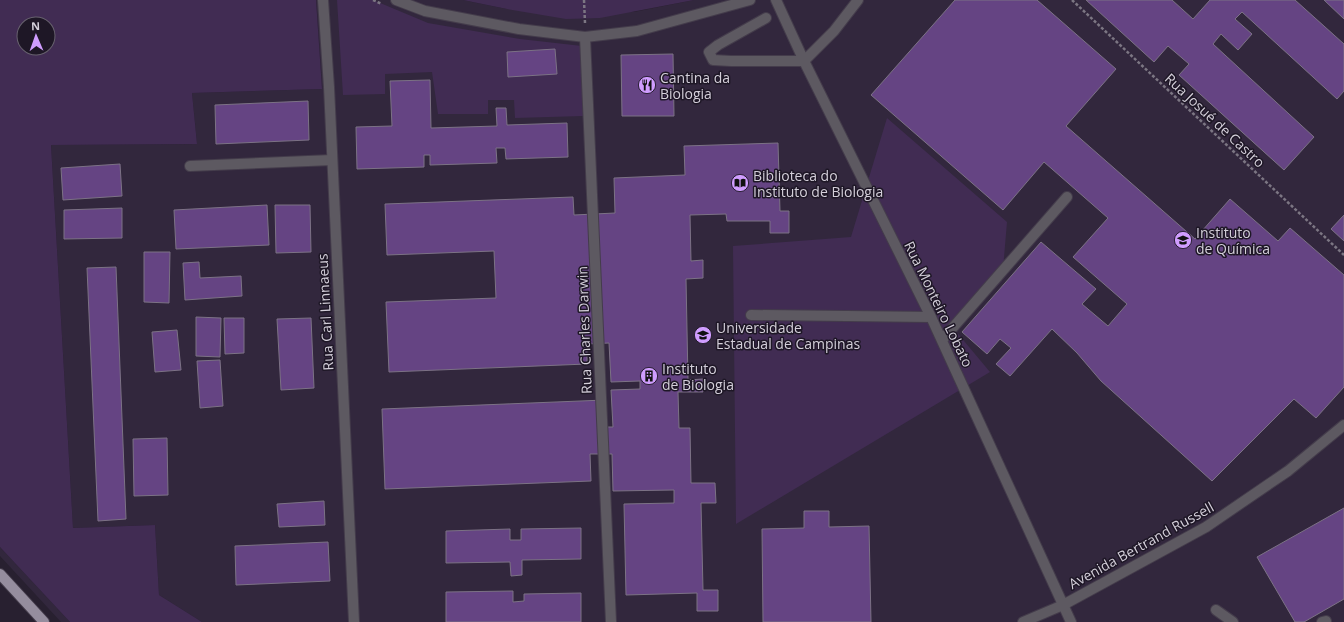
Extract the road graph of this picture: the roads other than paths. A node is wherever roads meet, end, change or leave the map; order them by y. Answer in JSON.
{"nodes":[{"id":1,"x":323,"y":0,"type":"edge"},
{"id":2,"x":396,"y":0,"type":"edge"},
{"id":3,"x":750,"y":0,"type":"edge"},
{"id":4,"x":776,"y":0,"type":"edge"},
{"id":5,"x":858,"y":0,"type":"edge"},
{"id":6,"x":766,"y":18,"type":"dead end"},
{"id":7,"x":585,"y":37,"type":"junction"},
{"id":8,"x":804,"y":61,"type":"junction"},
{"id":9,"x":332,"y":160,"type":"junction"},
{"id":10,"x":190,"y":166,"type":"dead end"},
{"id":11,"x":1067,"y":197,"type":"dead end"},
{"id":12,"x":751,"y":315,"type":"dead end"},
{"id":13,"x":931,"y":316,"type":"junction"},
{"id":14,"x":942,"y":340,"type":"junction"},
{"id":15,"x":1344,"y":425,"type":"edge"},
{"id":16,"x":0,"y":574,"type":"edge"},
{"id":17,"x":1063,"y":604,"type":"junction"},
{"id":18,"x":1216,"y":610,"type":"dead end"},
{"id":19,"x":44,"y":622,"type":"edge"},
{"id":20,"x":354,"y":622,"type":"edge"},
{"id":21,"x":611,"y":622,"type":"edge"},
{"id":22,"x":1024,"y":622,"type":"edge"},
{"id":23,"x":1071,"y":622,"type":"edge"},
{"id":24,"x":1233,"y":622,"type":"edge"}],
"edges":[{"from":1,"to":9,"type":"street","name":"Rua Carl Linnaeus"},
{"from":2,"to":7,"type":"street"},
{"from":3,"to":7,"type":"street"},
{"from":4,"to":8,"type":"street","name":"Rua Monteiro Lobato"},
{"from":5,"to":8,"type":"street"},
{"from":6,"to":8,"type":"street"},
{"from":7,"to":21,"type":"street","name":"Rua Charles Darwin"},
{"from":8,"to":13,"type":"street","name":"Rua Monteiro Lobato"},
{"from":9,"to":10,"type":"street"},
{"from":9,"to":20,"type":"street","name":"Rua Carl Linnaeus"},
{"from":11,"to":14,"type":"street"},
{"from":12,"to":13,"type":"street"},
{"from":13,"to":14,"type":"street","name":"Rua Monteiro Lobato"},
{"from":14,"to":17,"type":"street","name":"Rua Monteiro Lobato"},
{"from":15,"to":17,"type":"street","name":"Avenida Bertrand Russell"},
{"from":16,"to":19,"type":"main road"},
{"from":17,"to":22,"type":"street","name":"Avenida Bertrand Russell"},
{"from":17,"to":23,"type":"street","name":"Rua Monteiro Lobato"},
{"from":18,"to":24,"type":"street"}]}
